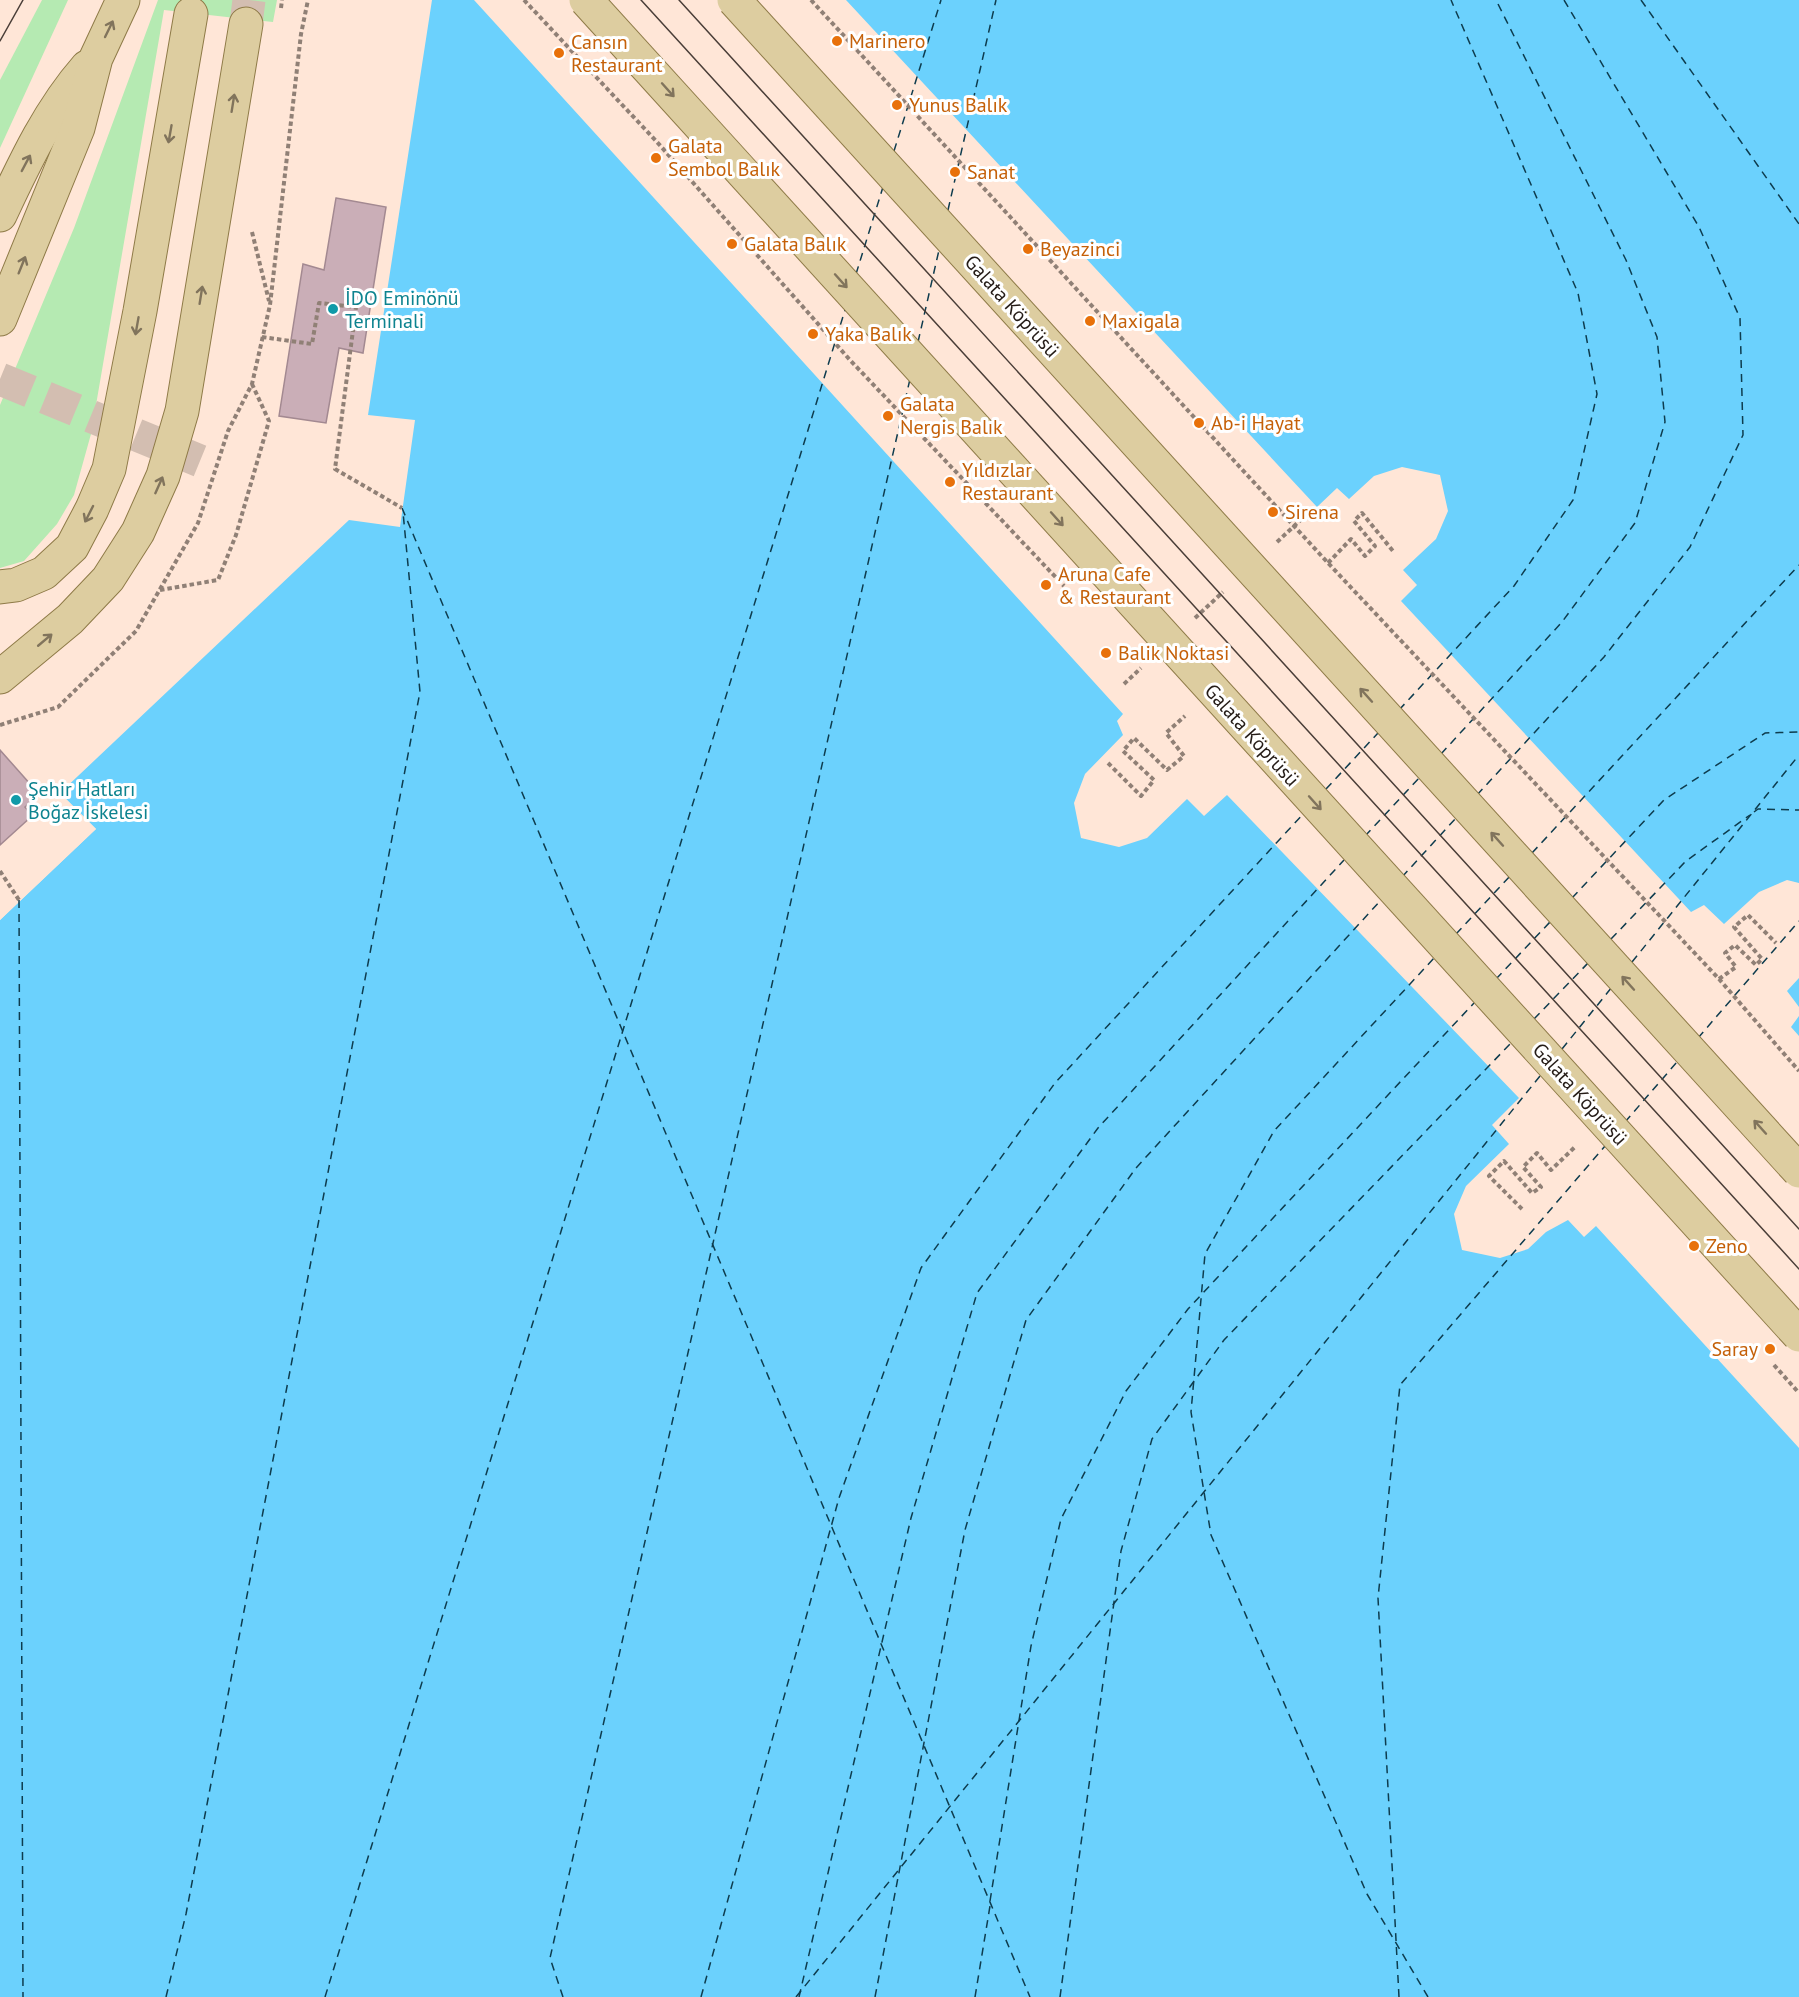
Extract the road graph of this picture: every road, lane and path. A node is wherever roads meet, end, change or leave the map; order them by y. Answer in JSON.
{"nodes":[{"id":1,"x":123,"y":0,"type":"edge"},
{"id":2,"x":308,"y":0,"type":"edge"},
{"id":3,"x":586,"y":0,"type":"edge"},
{"id":4,"x":734,"y":0,"type":"edge"},
{"id":5,"x":811,"y":0,"type":"edge"},
{"id":6,"x":191,"y":14,"type":"dead end"},
{"id":7,"x":246,"y":24,"type":"tunnel mouth"},
{"id":8,"x":301,"y":34,"type":"dead end"},
{"id":9,"x":96,"y":57,"type":"junction"},
{"id":10,"x":0,"y":215,"type":"edge"},
{"id":11,"x":0,"y":319,"type":"edge"},
{"id":12,"x":262,"y":337,"type":"dead end"},
{"id":13,"x":252,"y":384,"type":"dead end"},
{"id":14,"x":402,"y":508,"type":"dead end"},
{"id":15,"x":1307,"y":514,"type":"dead end"},
{"id":16,"x":1272,"y":546,"type":"dead end"},
{"id":17,"x":1393,"y":551,"type":"dead end"},
{"id":18,"x":1328,"y":563,"type":"junction"},
{"id":19,"x":0,"y":587,"type":"edge"},
{"id":20,"x":1228,"y":587,"type":"dead end"},
{"id":21,"x":159,"y":590,"type":"dead end"},
{"id":22,"x":1193,"y":619,"type":"dead end"},
{"id":23,"x":1141,"y":668,"type":"dead end"},
{"id":24,"x":0,"y":677,"type":"edge"},
{"id":25,"x":1124,"y":684,"type":"dead end"},
{"id":26,"x":1186,"y":715,"type":"dead end"},
{"id":27,"x":1108,"y":763,"type":"dead end"},
{"id":28,"x":0,"y":871,"type":"edge"},
{"id":29,"x":20,"y":900,"type":"dead end"},
{"id":30,"x":1776,"y":943,"type":"dead end"},
{"id":31,"x":1719,"y":979,"type":"junction"},
{"id":32,"x":1799,"y":1071,"type":"edge"},
{"id":33,"x":1576,"y":1145,"type":"dead end"},
{"id":34,"x":1799,"y":1171,"type":"edge"},
{"id":35,"x":1522,"y":1209,"type":"dead end"},
{"id":36,"x":1799,"y":1335,"type":"edge"}],
"edges":[{"from":9,"to":1,"type":"main road","one_way":true},
{"from":2,"to":8,"type":"path"},
{"from":3,"to":36,"type":"main road","name":"Galata Köprüsü","one_way":true,"bridge":true},
{"from":34,"to":4,"type":"main road","name":"Galata Köprüsü","one_way":true,"bridge":true},
{"from":5,"to":18,"type":"path","bridge":true},
{"from":6,"to":19,"type":"main road","one_way":true},
{"from":24,"to":7,"type":"main road","one_way":true},
{"from":10,"to":9,"type":"main road","one_way":true},
{"from":11,"to":9,"type":"main road","one_way":true},
{"from":12,"to":14,"type":"path"},
{"from":13,"to":21,"type":"path"},
{"from":15,"to":16,"type":"path"},
{"from":17,"to":18,"type":"path"},
{"from":18,"to":31,"type":"path","bridge":true},
{"from":20,"to":22,"type":"path"},
{"from":23,"to":25,"type":"path"},
{"from":26,"to":27,"type":"path"},
{"from":28,"to":29,"type":"path"},
{"from":30,"to":31,"type":"path"},
{"from":31,"to":32,"type":"path","bridge":true},
{"from":33,"to":35,"type":"path"}]}
